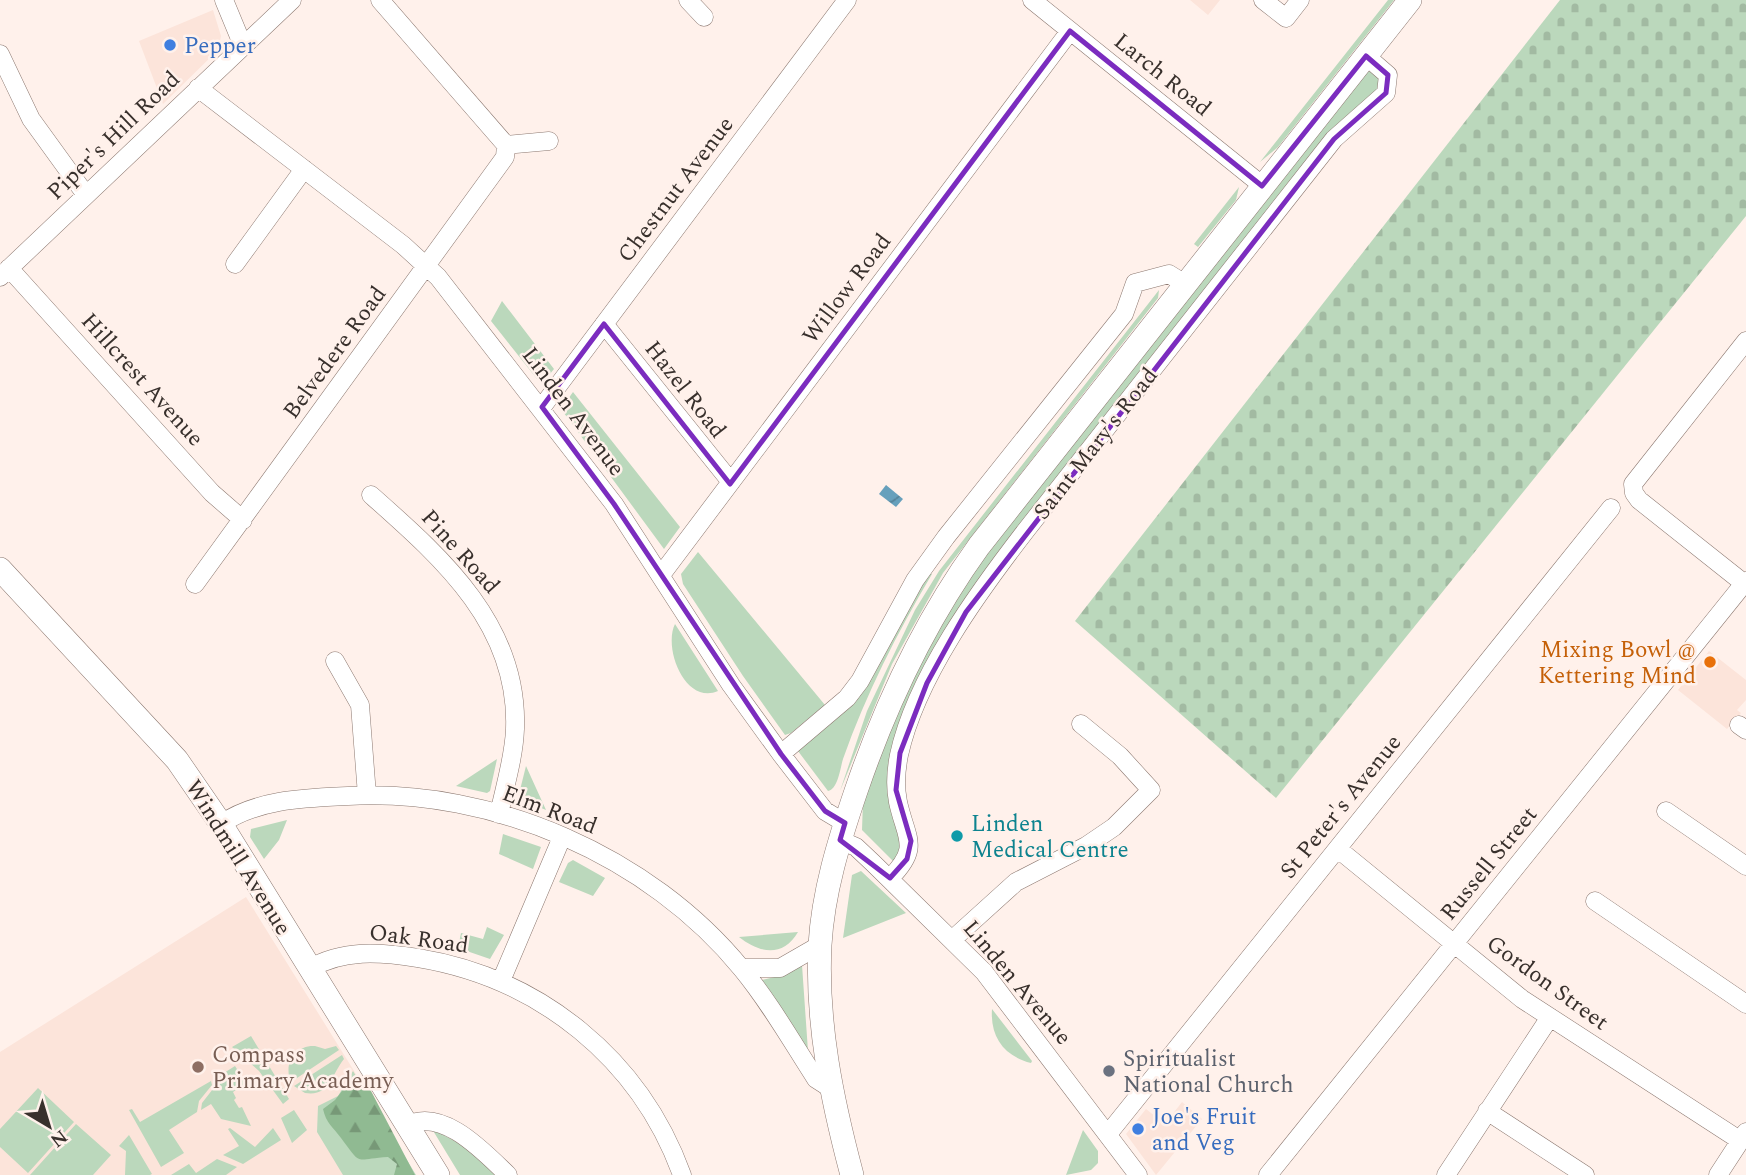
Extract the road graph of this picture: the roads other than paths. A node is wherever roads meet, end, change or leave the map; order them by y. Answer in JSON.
{"nodes":[{"id":1,"x":224,"y":0,"type":"edge"},
{"id":2,"x":292,"y":0,"type":"edge"},
{"id":3,"x":380,"y":0,"type":"edge"},
{"id":4,"x":688,"y":0,"type":"edge"},
{"id":5,"x":847,"y":0,"type":"edge"},
{"id":6,"x":1032,"y":0,"type":"edge"},
{"id":7,"x":1264,"y":0,"type":"edge"},
{"id":8,"x":1300,"y":0,"type":"edge"},
{"id":9,"x":1410,"y":0,"type":"edge"},
{"id":10,"x":704,"y":17,"type":"dead end"},
{"id":11,"x":1070,"y":31,"type":"junction"},
{"id":12,"x":243,"y":46,"type":"junction"},
{"id":13,"x":0,"y":54,"type":"edge"},
{"id":14,"x":1366,"y":56,"type":"junction"},
{"id":15,"x":198,"y":88,"type":"junction"},
{"id":16,"x":549,"y":141,"type":"dead end"},
{"id":17,"x":506,"y":145,"type":"junction"},
{"id":18,"x":304,"y":169,"type":"junction"},
{"id":19,"x":1263,"y":186,"type":"junction"},
{"id":20,"x":86,"y":195,"type":"junction"},
{"id":21,"x":235,"y":264,"type":"dead end"},
{"id":22,"x":427,"y":266,"type":"junction"},
{"id":23,"x":4,"y":272,"type":"edge"},
{"id":24,"x":1185,"y":284,"type":"junction"},
{"id":25,"x":604,"y":324,"type":"junction"},
{"id":26,"x":1746,"y":341,"type":"edge"},
{"id":27,"x":542,"y":407,"type":"junction"},
{"id":28,"x":731,"y":482,"type":"junction"},
{"id":29,"x":371,"y":495,"type":"dead end"},
{"id":30,"x":1611,"y":508,"type":"dead end"},
{"id":31,"x":243,"y":520,"type":"junction"},
{"id":32,"x":0,"y":569,"type":"edge"},
{"id":33,"x":661,"y":575,"type":"junction"},
{"id":34,"x":1745,"y":583,"type":"edge"},
{"id":35,"x":195,"y":584,"type":"dead end"},
{"id":36,"x":335,"y":662,"type":"dead end"},
{"id":37,"x":1081,"y":724,"type":"dead end"},
{"id":38,"x":781,"y":754,"type":"junction"},
{"id":39,"x":367,"y":795,"type":"junction"},
{"id":40,"x":1666,"y":811,"type":"dead end"},
{"id":41,"x":499,"y":814,"type":"junction"},
{"id":42,"x":220,"y":824,"type":"junction"},
{"id":43,"x":842,"y":831,"type":"junction"},
{"id":44,"x":562,"y":837,"type":"junction"},
{"id":45,"x":1338,"y":849,"type":"junction"},
{"id":46,"x":1746,"y":866,"type":"edge"},
{"id":47,"x":890,"y":878,"type":"junction"},
{"id":48,"x":1595,"y":901,"type":"dead end"},
{"id":49,"x":953,"y":939,"type":"junction"},
{"id":50,"x":1454,"y":944,"type":"junction"},
{"id":51,"x":820,"y":945,"type":"junction"},
{"id":52,"x":742,"y":968,"type":"junction"},
{"id":53,"x":309,"y":969,"type":"junction"},
{"id":54,"x":501,"y":981,"type":"junction"},
{"id":55,"x":1746,"y":1004,"type":"edge"},
{"id":56,"x":1550,"y":1017,"type":"junction"},
{"id":57,"x":830,"y":1088,"type":"junction"},
{"id":58,"x":1488,"y":1111,"type":"junction"},
{"id":59,"x":406,"y":1126,"type":"junction"},
{"id":60,"x":1108,"y":1134,"type":"junction"},
{"id":61,"x":1744,"y":1136,"type":"edge"},
{"id":62,"x":1132,"y":1173,"type":"edge"},
{"id":63,"x":438,"y":1175,"type":"edge"},
{"id":64,"x":508,"y":1175,"type":"edge"},
{"id":65,"x":682,"y":1175,"type":"edge"},
{"id":66,"x":852,"y":1175,"type":"edge"},
{"id":67,"x":1268,"y":1175,"type":"edge"},
{"id":68,"x":1446,"y":1175,"type":"edge"},
{"id":69,"x":1585,"y":1175,"type":"edge"},
{"id":70,"x":1718,"y":1175,"type":"edge"}],
"edges":[{"from":1,"to":12,"type":"street"},
{"from":2,"to":12,"type":"street","name":"Piper's Hill Road"},
{"from":3,"to":17,"type":"street"},
{"from":4,"to":10,"type":"street"},
{"from":5,"to":25,"type":"street","name":"Chestnut Avenue"},
{"from":6,"to":11,"type":"street","name":"Larch Road"},
{"from":7,"to":8,"type":"street"},
{"from":9,"to":14,"type":"main road","name":"Saint Mary's Road"},
{"from":11,"to":19,"type":"street","name":"Larch Road"},
{"from":11,"to":28,"type":"street","name":"Willow Road"},
{"from":12,"to":15,"type":"street","name":"Piper's Hill Road"},
{"from":13,"to":20,"type":"street"},
{"from":14,"to":19,"type":"main road","name":"Saint Mary's Road"},
{"from":14,"to":47,"type":"street","name":"Saint Mary's Road"},
{"from":15,"to":18,"type":"street","name":"Linden Avenue"},
{"from":15,"to":20,"type":"street","name":"Piper's Hill Road"},
{"from":16,"to":17,"type":"street"},
{"from":17,"to":22,"type":"street","name":"Belvedere Road"},
{"from":18,"to":21,"type":"street"},
{"from":18,"to":22,"type":"street","name":"Linden Avenue"},
{"from":19,"to":24,"type":"main road","name":"Saint Mary's Road"},
{"from":20,"to":23,"type":"street","name":"Piper's Hill Road"},
{"from":22,"to":27,"type":"street","name":"Linden Avenue"},
{"from":22,"to":31,"type":"street","name":"Belvedere Road"},
{"from":23,"to":31,"type":"street","name":"Hillcrest Avenue"},
{"from":24,"to":38,"type":"street"},
{"from":24,"to":43,"type":"main road","name":"Saint Mary's Road"},
{"from":25,"to":27,"type":"street","name":"Chestnut Avenue"},
{"from":25,"to":28,"type":"street","name":"Hazel Road"},
{"from":26,"to":34,"type":"street"},
{"from":27,"to":33,"type":"street","name":"Linden Avenue"},
{"from":28,"to":33,"type":"street","name":"Willow Road"},
{"from":29,"to":41,"type":"street","name":"Pine Road"},
{"from":30,"to":45,"type":"street","name":"St Peter's Avenue"},
{"from":31,"to":35,"type":"street","name":"Belvedere Road"},
{"from":32,"to":42,"type":"main road","name":"Windmill Avenue"},
{"from":33,"to":38,"type":"street","name":"Linden Avenue"},
{"from":34,"to":50,"type":"street","name":"Russell Street"},
{"from":36,"to":39,"type":"street"},
{"from":37,"to":49,"type":"street"},
{"from":38,"to":43,"type":"street","name":"Linden Avenue"},
{"from":39,"to":41,"type":"street","name":"Elm Road"},
{"from":39,"to":42,"type":"street","name":"Elm Road"},
{"from":40,"to":46,"type":"street"},
{"from":41,"to":44,"type":"street","name":"Elm Road"},
{"from":42,"to":53,"type":"main road","name":"Windmill Avenue"},
{"from":43,"to":47,"type":"street","name":"Linden Avenue"},
{"from":43,"to":51,"type":"main road","name":"Saint Mary's Road"},
{"from":44,"to":52,"type":"street","name":"Elm Road"},
{"from":44,"to":54,"type":"street"},
{"from":45,"to":50,"type":"street","name":"Gordon Street"},
{"from":45,"to":60,"type":"street","name":"St Peter's Avenue"},
{"from":47,"to":49,"type":"street","name":"Linden Avenue"},
{"from":48,"to":55,"type":"street"},
{"from":49,"to":60,"type":"street","name":"Linden Avenue"},
{"from":50,"to":56,"type":"street","name":"Gordon Street"},
{"from":50,"to":67,"type":"street","name":"Russell Street"},
{"from":51,"to":52,"type":"street"},
{"from":51,"to":57,"type":"main road","name":"Saint Mary's Road"},
{"from":52,"to":57,"type":"street","name":"Elm Road"},
{"from":53,"to":54,"type":"street","name":"Oak Road"},
{"from":53,"to":59,"type":"main road","name":"Windmill Avenue"},
{"from":54,"to":65,"type":"street","name":"Oak Road"},
{"from":56,"to":58,"type":"street"},
{"from":56,"to":61,"type":"street","name":"Gordon Street"},
{"from":57,"to":66,"type":"main road","name":"Saint Mary's Road"},
{"from":58,"to":68,"type":"street"},
{"from":58,"to":69,"type":"street"},
{"from":59,"to":63,"type":"main road","name":"Windmill Avenue"},
{"from":59,"to":64,"type":"street"},
{"from":60,"to":62,"type":"street","name":"Linden Avenue"},
{"from":61,"to":70,"type":"street"}]}
